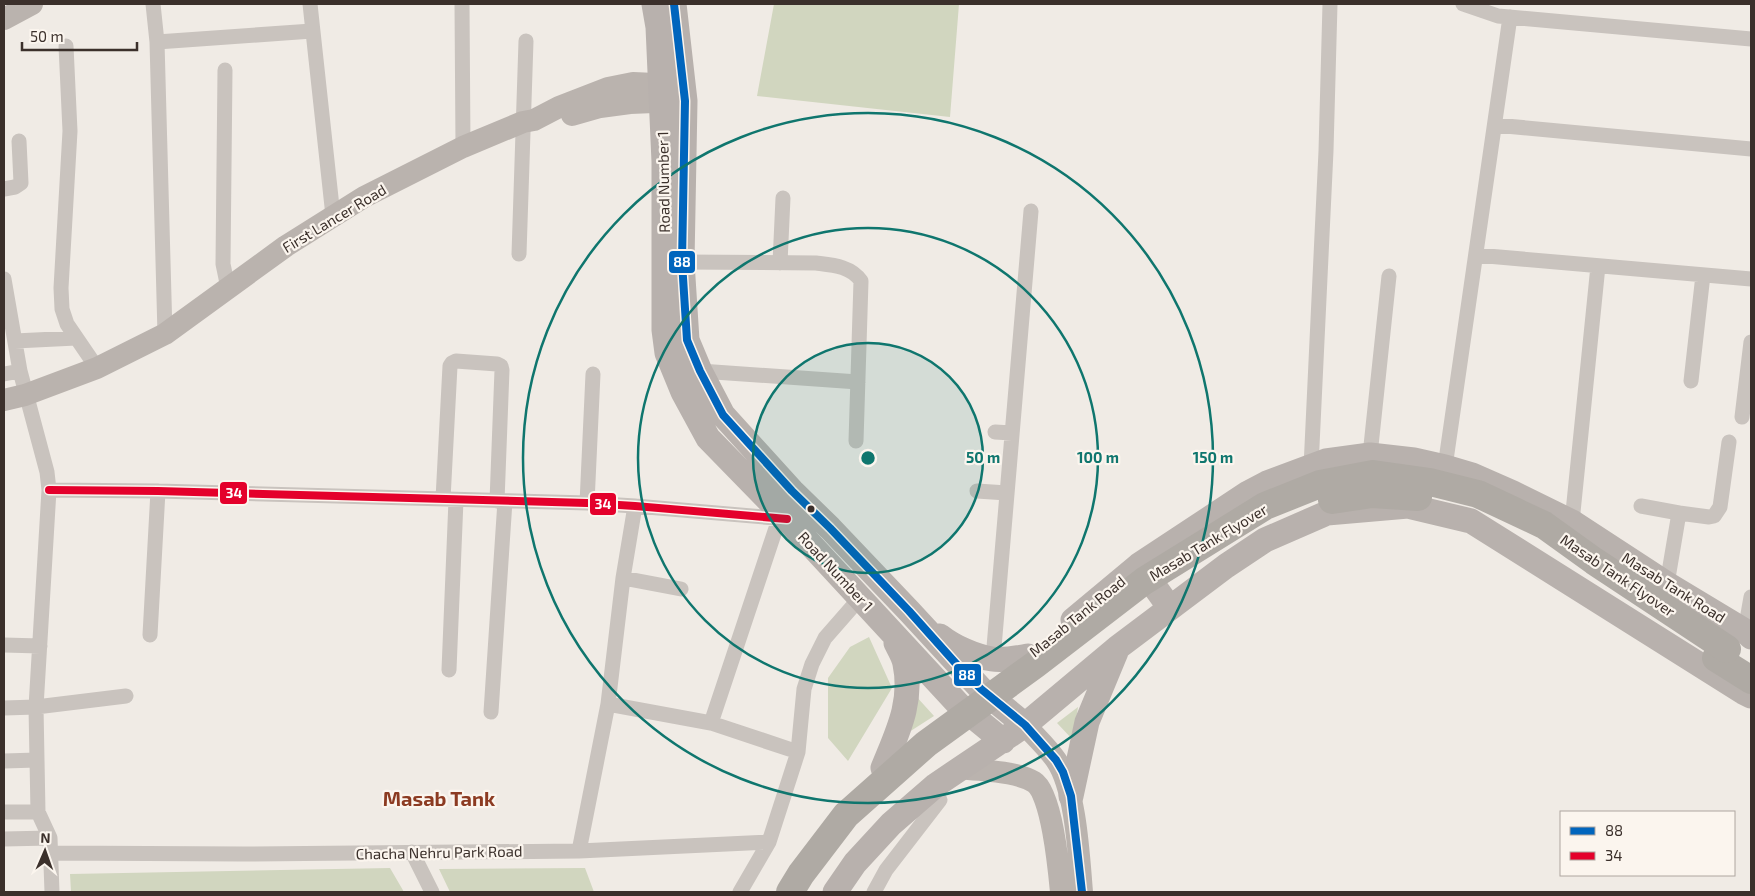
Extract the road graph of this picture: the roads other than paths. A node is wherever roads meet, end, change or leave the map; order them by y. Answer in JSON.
{"nodes":[{"id":1,"x":32,"y":4,"type":"edge"},
{"id":2,"x":153,"y":4,"type":"edge"},
{"id":3,"x":310,"y":4,"type":"edge"},
{"id":4,"x":462,"y":4,"type":"edge"},
{"id":5,"x":654,"y":4,"type":"edge"},
{"id":6,"x":674,"y":4,"type":"edge"},
{"id":7,"x":1330,"y":4,"type":"edge"},
{"id":8,"x":1463,"y":4,"type":"edge"},
{"id":9,"x":1510,"y":17,"type":"junction"},
{"id":10,"x":4,"y":19,"type":"edge"},
{"id":11,"x":312,"y":31,"type":"junction"},
{"id":12,"x":1751,"y":39,"type":"edge"},
{"id":13,"x":157,"y":42,"type":"junction"},
{"id":14,"x":526,"y":42,"type":"dead end"},
{"id":15,"x":66,"y":46,"type":"dead end"},
{"id":16,"x":225,"y":70,"type":"dead end"},
{"id":17,"x":672,"y":93,"type":"junction"},
{"id":18,"x":528,"y":121,"type":"junction"},
{"id":19,"x":1494,"y":125,"type":"junction"},
{"id":20,"x":19,"y":141,"type":"dead end"},
{"id":21,"x":463,"y":147,"type":"junction"},
{"id":22,"x":1751,"y":149,"type":"edge"},
{"id":23,"x":4,"y":188,"type":"edge"},
{"id":24,"x":783,"y":198,"type":"dead end"},
{"id":25,"x":1031,"y":211,"type":"dead end"},
{"id":26,"x":333,"y":216,"type":"junction"},
{"id":27,"x":519,"y":254,"type":"dead end"},
{"id":28,"x":1476,"y":256,"type":"junction"},
{"id":29,"x":682,"y":262,"type":"junction"},
{"id":30,"x":780,"y":262,"type":"junction"},
{"id":31,"x":1598,"y":266,"type":"junction"},
{"id":32,"x":1703,"y":275,"type":"junction"},
{"id":33,"x":1389,"y":276,"type":"dead end"},
{"id":34,"x":1751,"y":279,"type":"edge"},
{"id":35,"x":5,"y":288,"type":"edge"},
{"id":36,"x":228,"y":288,"type":"junction"},
{"id":37,"x":165,"y":334,"type":"junction"},
{"id":38,"x":76,"y":338,"type":"junction"},
{"id":39,"x":15,"y":341,"type":"junction"},
{"id":40,"x":1751,"y":342,"type":"edge"},
{"id":41,"x":96,"y":368,"type":"junction"},
{"id":42,"x":20,"y":371,"type":"junction"},
{"id":43,"x":700,"y":371,"type":"junction"},
{"id":44,"x":4,"y":374,"type":"edge"},
{"id":45,"x":593,"y":374,"type":"dead end"},
{"id":46,"x":1749,"y":380,"type":"edge"},
{"id":47,"x":1692,"y":381,"type":"dead end"},
{"id":48,"x":858,"y":382,"type":"junction"},
{"id":49,"x":14,"y":397,"type":"edge"},
{"id":50,"x":1742,"y":417,"type":"dead end"},
{"id":51,"x":995,"y":432,"type":"dead end"},
{"id":52,"x":1012,"y":433,"type":"junction"},
{"id":53,"x":856,"y":441,"type":"dead end"},
{"id":54,"x":1728,"y":442,"type":"dead end"},
{"id":55,"x":1370,"y":456,"type":"junction"},
{"id":56,"x":1311,"y":467,"type":"junction"},
{"id":57,"x":1445,"y":467,"type":"junction"},
{"id":58,"x":49,"y":490,"type":"junction"},
{"id":59,"x":158,"y":491,"type":"junction"},
{"id":60,"x":977,"y":491,"type":"dead end"},
{"id":61,"x":1007,"y":493,"type":"junction"},
{"id":62,"x":450,"y":499,"type":"junction"},
{"id":63,"x":501,"y":501,"type":"junction"},
{"id":64,"x":587,"y":503,"type":"junction"},
{"id":65,"x":635,"y":506,"type":"junction"},
{"id":66,"x":1641,"y":506,"type":"dead end"},
{"id":67,"x":1679,"y":513,"type":"junction"},
{"id":68,"x":783,"y":519,"type":"junction"},
{"id":69,"x":1572,"y":522,"type":"junction"},
{"id":70,"x":1139,"y":566,"type":"junction"},
{"id":71,"x":623,"y":578,"type":"junction"},
{"id":72,"x":1667,"y":584,"type":"junction"},
{"id":73,"x":681,"y":589,"type":"dead end"},
{"id":74,"x":1106,"y":593,"type":"junction"},
{"id":75,"x":1751,"y":597,"type":"edge"},
{"id":76,"x":860,"y":598,"type":"junction"},
{"id":77,"x":1170,"y":608,"type":"junction"},
{"id":78,"x":909,"y":611,"type":"junction"},
{"id":79,"x":890,"y":630,"type":"junction"},
{"id":80,"x":1140,"y":631,"type":"junction"},
{"id":81,"x":150,"y":635,"type":"dead end"},
{"id":82,"x":1735,"y":643,"type":"edge"},
{"id":83,"x":4,"y":645,"type":"edge"},
{"id":84,"x":40,"y":646,"type":"junction"},
{"id":85,"x":1117,"y":648,"type":"junction"},
{"id":86,"x":1028,"y":656,"type":"junction"},
{"id":87,"x":993,"y":659,"type":"junction"},
{"id":88,"x":1751,"y":663,"type":"edge"},
{"id":89,"x":449,"y":670,"type":"dead end"},
{"id":90,"x":1751,"y":680,"type":"edge"},
{"id":91,"x":981,"y":689,"type":"junction"},
{"id":92,"x":126,"y":696,"type":"dead end"},
{"id":93,"x":1751,"y":696,"type":"edge"},
{"id":94,"x":608,"y":704,"type":"junction"},
{"id":95,"x":959,"y":705,"type":"junction"},
{"id":96,"x":4,"y":708,"type":"edge"},
{"id":97,"x":36,"y":708,"type":"junction"},
{"id":98,"x":491,"y":712,"type":"dead end"},
{"id":99,"x":711,"y":723,"type":"junction"},
{"id":100,"x":1025,"y":726,"type":"junction"},
{"id":101,"x":1003,"y":742,"type":"junction"},
{"id":102,"x":798,"y":752,"type":"junction"},
{"id":103,"x":37,"y":760,"type":"junction"},
{"id":104,"x":4,"y":761,"type":"edge"},
{"id":105,"x":883,"y":768,"type":"junction"},
{"id":106,"x":962,"y":768,"type":"junction"},
{"id":107,"x":1071,"y":796,"type":"junction"},
{"id":108,"x":940,"y":800,"type":"dead end"},
{"id":109,"x":4,"y":812,"type":"edge"},
{"id":110,"x":38,"y":812,"type":"junction"},
{"id":111,"x":4,"y":839,"type":"edge"},
{"id":112,"x":769,"y":842,"type":"junction"},
{"id":113,"x":50,"y":846,"type":"junction"},
{"id":114,"x":579,"y":851,"type":"junction"},
{"id":115,"x":412,"y":852,"type":"junction"},
{"id":116,"x":52,"y":892,"type":"edge"},
{"id":117,"x":432,"y":892,"type":"edge"},
{"id":118,"x":740,"y":892,"type":"edge"},
{"id":119,"x":783,"y":892,"type":"edge"},
{"id":120,"x":790,"y":892,"type":"edge"},
{"id":121,"x":804,"y":892,"type":"edge"},
{"id":122,"x":835,"y":892,"type":"edge"},
{"id":123,"x":874,"y":892,"type":"edge"},
{"id":124,"x":1061,"y":892,"type":"edge"},
{"id":125,"x":1082,"y":892,"type":"edge"}],
"edges":[{"from":1,"to":10,"type":"street"},
{"from":2,"to":13,"type":"street"},
{"from":3,"to":11,"type":"street"},
{"from":4,"to":21,"type":"street"},
{"from":5,"to":17,"type":"main road","name":"Road Number 1"},
{"from":6,"to":17,"type":"main road","name":"Road Number 1"},
{"from":7,"to":56,"type":"street"},
{"from":8,"to":9,"type":"street"},
{"from":9,"to":12,"type":"street"},
{"from":9,"to":19,"type":"street"},
{"from":11,"to":13,"type":"street"},
{"from":11,"to":26,"type":"street"},
{"from":13,"to":37,"type":"street"},
{"from":14,"to":18,"type":"street"},
{"from":15,"to":38,"type":"street"},
{"from":16,"to":36,"type":"street"},
{"from":17,"to":18,"type":"street","name":"First Lancer Road"},
{"from":17,"to":29,"type":"main road","name":"Road Number 1"},
{"from":17,"to":68,"type":"main road","name":"Road Number 1"},
{"from":18,"to":21,"type":"street","name":"First Lancer Road"},
{"from":18,"to":27,"type":"street"},
{"from":19,"to":22,"type":"street"},
{"from":19,"to":28,"type":"street"},
{"from":20,"to":23,"type":"street"},
{"from":21,"to":26,"type":"street","name":"First Lancer Road"},
{"from":24,"to":30,"type":"street"},
{"from":25,"to":52,"type":"street"},
{"from":26,"to":36,"type":"street","name":"First Lancer Road"},
{"from":28,"to":31,"type":"street"},
{"from":28,"to":57,"type":"street"},
{"from":29,"to":30,"type":"street"},
{"from":29,"to":43,"type":"main road","name":"Road Number 1"},
{"from":30,"to":48,"type":"street"},
{"from":31,"to":32,"type":"street"},
{"from":31,"to":69,"type":"street"},
{"from":32,"to":34,"type":"street"},
{"from":32,"to":47,"type":"street"},
{"from":33,"to":55,"type":"street"},
{"from":35,"to":39,"type":"street"},
{"from":36,"to":37,"type":"street","name":"First Lancer Road"},
{"from":37,"to":41,"type":"street","name":"First Lancer Road"},
{"from":38,"to":39,"type":"street"},
{"from":38,"to":41,"type":"street"},
{"from":39,"to":42,"type":"street"},
{"from":40,"to":46,"type":"street"},
{"from":41,"to":49,"type":"street","name":"First Lancer Road"},
{"from":42,"to":44,"type":"street"},
{"from":42,"to":49,"type":"street"},
{"from":43,"to":48,"type":"street"},
{"from":43,"to":78,"type":"main road","name":"Road Number 1"},
{"from":45,"to":64,"type":"street"},
{"from":46,"to":50,"type":"street"},
{"from":48,"to":53,"type":"street"},
{"from":49,"to":58,"type":"street"},
{"from":51,"to":52,"type":"street"},
{"from":52,"to":61,"type":"street"},
{"from":54,"to":67,"type":"street"},
{"from":55,"to":56,"type":"main road","name":"Masab Tank Road"},
{"from":55,"to":57,"type":"main road","name":"Masab Tank Road"},
{"from":56,"to":70,"type":"main road","name":"Masab Tank Road"},
{"from":57,"to":69,"type":"main road","name":"Masab Tank Road"},
{"from":58,"to":59,"type":"street"},
{"from":58,"to":84,"type":"street"},
{"from":59,"to":62,"type":"street"},
{"from":59,"to":81,"type":"street"},
{"from":60,"to":61,"type":"street"},
{"from":61,"to":87,"type":"street"},
{"from":62,"to":63,"type":"street"},
{"from":62,"to":63,"type":"street"},
{"from":62,"to":89,"type":"street"},
{"from":63,"to":64,"type":"street"},
{"from":63,"to":98,"type":"street"},
{"from":64,"to":65,"type":"street"},
{"from":65,"to":68,"type":"street"},
{"from":65,"to":71,"type":"street"},
{"from":66,"to":67,"type":"street"},
{"from":67,"to":72,"type":"street"},
{"from":68,"to":76,"type":"main road","name":"Road Number 1"},
{"from":68,"to":99,"type":"street"},
{"from":69,"to":72,"type":"main road","name":"Masab Tank Road"},
{"from":70,"to":74,"type":"main road","name":"Masab Tank Road"},
{"from":70,"to":77,"type":"main road"},
{"from":71,"to":73,"type":"street"},
{"from":71,"to":94,"type":"street"},
{"from":72,"to":82,"type":"main road","name":"Masab Tank Road"},
{"from":74,"to":80,"type":"main road"},
{"from":74,"to":86,"type":"main road","name":"Masab Tank Road"},
{"from":75,"to":82,"type":"street"},
{"from":76,"to":79,"type":"main road","name":"Road Number 1"},
{"from":76,"to":102,"type":"street"},
{"from":77,"to":80,"type":"main road"},
{"from":77,"to":93,"type":"main road"},
{"from":78,"to":87,"type":"main road"},
{"from":78,"to":91,"type":"main road","name":"Road Number 1"},
{"from":79,"to":95,"type":"main road","name":"Road Number 1"},
{"from":79,"to":105,"type":"main road"},
{"from":80,"to":85,"type":"main road"},
{"from":82,"to":88,"type":"highway","name":"Masab Tank Flyover"},
{"from":82,"to":90,"type":"highway","name":"Masab Tank Flyover"},
{"from":82,"to":120,"type":"highway","name":"Masab Tank Flyover","bridge":true},
{"from":82,"to":121,"type":"highway","name":"Masab Tank Flyover","bridge":true},
{"from":83,"to":84,"type":"street"},
{"from":84,"to":97,"type":"street"},
{"from":85,"to":100,"type":"main road"},
{"from":85,"to":107,"type":"main road"},
{"from":86,"to":87,"type":"main road"},
{"from":86,"to":91,"type":"main road","name":"Masab Tank Road"},
{"from":91,"to":95,"type":"main road","name":"Masab Tank Road"},
{"from":91,"to":100,"type":"main road","name":"Road Number 1"},
{"from":92,"to":97,"type":"street"},
{"from":94,"to":99,"type":"street"},
{"from":94,"to":114,"type":"street"},
{"from":95,"to":101,"type":"main road","name":"Road Number 1"},
{"from":95,"to":105,"type":"main road","name":"Masab Tank Road"},
{"from":96,"to":97,"type":"street"},
{"from":97,"to":103,"type":"street"},
{"from":99,"to":102,"type":"street"},
{"from":100,"to":101,"type":"main road"},
{"from":100,"to":107,"type":"street"},
{"from":101,"to":106,"type":"main road"},
{"from":102,"to":112,"type":"street"},
{"from":103,"to":104,"type":"street"},
{"from":103,"to":110,"type":"street"},
{"from":105,"to":119,"type":"main road","name":"Masab Tank Road"},
{"from":106,"to":122,"type":"main road"},
{"from":106,"to":124,"type":"street"},
{"from":107,"to":125,"type":"street"},
{"from":108,"to":123,"type":"street"},
{"from":109,"to":110,"type":"street"},
{"from":110,"to":113,"type":"street"},
{"from":111,"to":113,"type":"street","name":"Chacha Nehru Park Road"},
{"from":112,"to":114,"type":"street","name":"Chacha Nehru Park Road"},
{"from":112,"to":118,"type":"street"},
{"from":113,"to":115,"type":"street","name":"Chacha Nehru Park Road"},
{"from":113,"to":116,"type":"street"},
{"from":114,"to":115,"type":"street","name":"Chacha Nehru Park Road"},
{"from":115,"to":117,"type":"street"}]}
